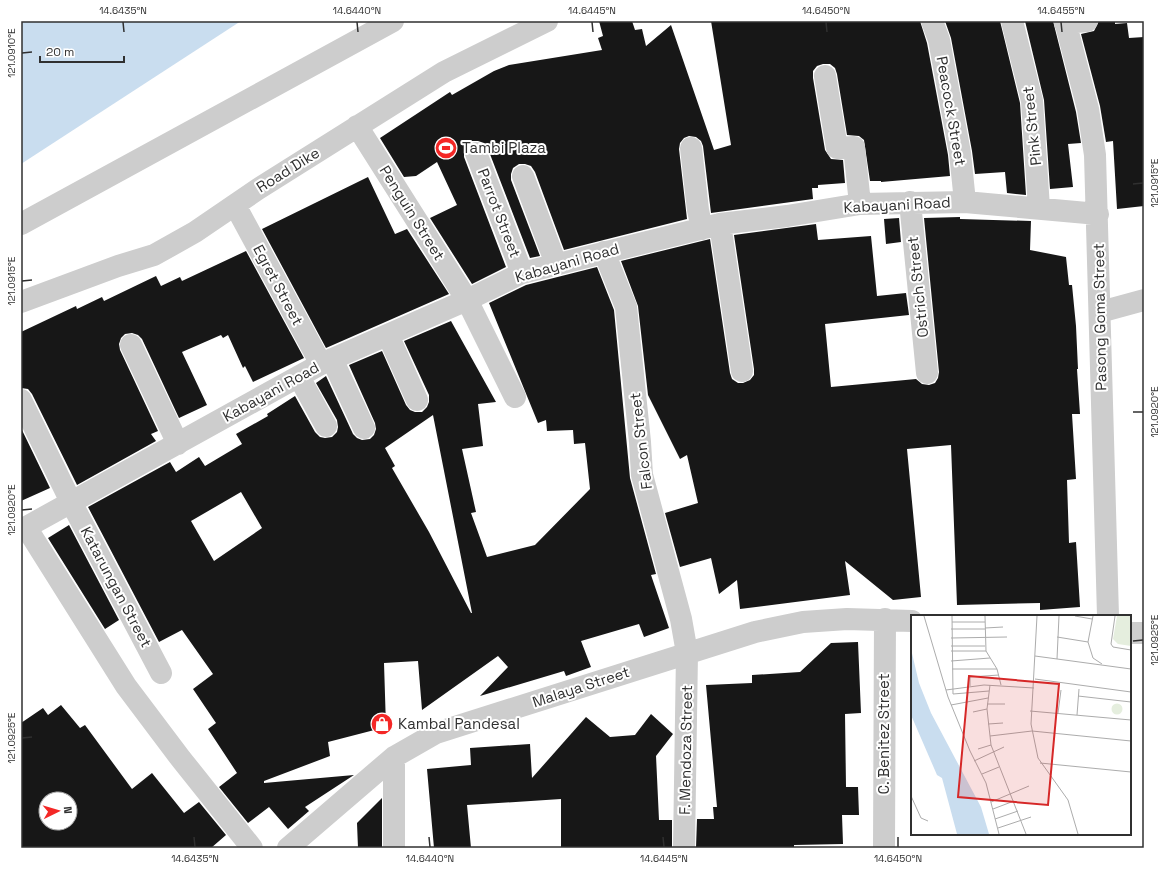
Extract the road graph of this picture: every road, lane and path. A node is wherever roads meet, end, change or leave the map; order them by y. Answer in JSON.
{"nodes":[{"id":1,"x":393,"y":21,"type":"edge"},
{"id":2,"x":547,"y":21,"type":"edge"},
{"id":3,"x":932,"y":21,"type":"edge"},
{"id":4,"x":1012,"y":21,"type":"edge"},
{"id":5,"x":1087,"y":21,"type":"edge"},
{"id":6,"x":1065,"y":22,"type":"edge"},
{"id":7,"x":825,"y":76,"type":"dead end"},
{"id":8,"x":357,"y":126,"type":"junction"},
{"id":9,"x":691,"y":148,"type":"dead end"},
{"id":10,"x":476,"y":153,"type":"dead end"},
{"id":11,"x":523,"y":176,"type":"dead end"},
{"id":12,"x":910,"y":202,"type":"junction"},
{"id":13,"x":965,"y":202,"type":"junction"},
{"id":14,"x":860,"y":204,"type":"junction"},
{"id":15,"x":234,"y":205,"type":"junction"},
{"id":16,"x":1039,"y":208,"type":"junction"},
{"id":17,"x":1098,"y":214,"type":"junction"},
{"id":18,"x":21,"y":224,"type":"edge"},
{"id":19,"x":711,"y":227,"type":"junction"},
{"id":20,"x":604,"y":252,"type":"junction"},
{"id":21,"x":556,"y":264,"type":"junction"},
{"id":22,"x":522,"y":273,"type":"junction"},
{"id":23,"x":467,"y":300,"type":"junction"},
{"id":24,"x":1144,"y":300,"type":"edge"},
{"id":25,"x":21,"y":302,"type":"edge"},
{"id":26,"x":1100,"y":312,"type":"junction"},
{"id":27,"x":388,"y":335,"type":"junction"},
{"id":28,"x":131,"y":345,"type":"dead end"},
{"id":29,"x":327,"y":362,"type":"junction"},
{"id":30,"x":742,"y":371,"type":"dead end"},
{"id":31,"x":927,"y":372,"type":"dead end"},
{"id":32,"x":299,"y":377,"type":"junction"},
{"id":33,"x":515,"y":397,"type":"dead end"},
{"id":34,"x":21,"y":400,"type":"edge"},
{"id":35,"x":417,"y":400,"type":"dead end"},
{"id":36,"x":326,"y":426,"type":"dead end"},
{"id":37,"x":364,"y":428,"type":"dead end"},
{"id":38,"x":178,"y":444,"type":"junction"},
{"id":39,"x":71,"y":502,"type":"junction"},
{"id":40,"x":23,"y":528,"type":"edge"},
{"id":41,"x":1108,"y":615,"type":"edge"},
{"id":42,"x":885,"y":619,"type":"junction"},
{"id":43,"x":911,"y":621,"type":"edge"},
{"id":44,"x":1131,"y":633,"type":"edge"},
{"id":45,"x":1144,"y":633,"type":"edge"},
{"id":46,"x":687,"y":653,"type":"junction"},
{"id":47,"x":161,"y":673,"type":"dead end"},
{"id":48,"x":394,"y":757,"type":"junction"},
{"id":49,"x":252,"y":848,"type":"edge"},
{"id":50,"x":288,"y":848,"type":"edge"},
{"id":51,"x":394,"y":848,"type":"edge"},
{"id":52,"x":684,"y":848,"type":"edge"},
{"id":53,"x":884,"y":848,"type":"edge"}],
"edges":[{"from":1,"to":18,"type":"street"},
{"from":2,"to":8,"type":"street","name":"Road Dike"},
{"from":3,"to":13,"type":"street","name":"Peacock Street"},
{"from":4,"to":16,"type":"street","name":"Pink Street"},
{"from":5,"to":6,"type":"street"},
{"from":6,"to":17,"type":"street","name":"Pasong Goma Street"},
{"from":7,"to":14,"type":"street"},
{"from":8,"to":15,"type":"street","name":"Road Dike"},
{"from":8,"to":23,"type":"street","name":"Penguin Street"},
{"from":9,"to":19,"type":"street"},
{"from":10,"to":22,"type":"street","name":"Parrot Street"},
{"from":11,"to":21,"type":"street"},
{"from":12,"to":13,"type":"street","name":"Kabayani Road"},
{"from":12,"to":14,"type":"street","name":"Kabayani Road"},
{"from":12,"to":31,"type":"street","name":"Ostrich Street"},
{"from":13,"to":16,"type":"street","name":"Kabayani Road"},
{"from":14,"to":19,"type":"street","name":"Kabayani Road"},
{"from":15,"to":25,"type":"street","name":"Road Dike"},
{"from":15,"to":29,"type":"street","name":"Egret Street"},
{"from":16,"to":17,"type":"street","name":"Kabayani Road"},
{"from":17,"to":26,"type":"street","name":"Pasong Goma Street"},
{"from":19,"to":20,"type":"street","name":"Kabayani Road"},
{"from":19,"to":30,"type":"street"},
{"from":20,"to":21,"type":"street","name":"Kabayani Road"},
{"from":20,"to":46,"type":"street","name":"Falcon Street"},
{"from":21,"to":22,"type":"street","name":"Kabayani Road"},
{"from":22,"to":23,"type":"street","name":"Kabayani Road"},
{"from":23,"to":27,"type":"street","name":"Kabayani Road"},
{"from":23,"to":33,"type":"street","name":"Penguin Street"},
{"from":24,"to":26,"type":"street"},
{"from":26,"to":41,"type":"street","name":"Pasong Goma Street"},
{"from":27,"to":29,"type":"street","name":"Kabayani Road"},
{"from":27,"to":35,"type":"street"},
{"from":28,"to":38,"type":"street"},
{"from":29,"to":32,"type":"street","name":"Kabayani Road"},
{"from":29,"to":37,"type":"street","name":"Egret Street"},
{"from":32,"to":36,"type":"street"},
{"from":32,"to":38,"type":"street","name":"Kabayani Road"},
{"from":34,"to":39,"type":"street","name":"Katarungan Street"},
{"from":38,"to":39,"type":"street","name":"Kabayani Road"},
{"from":39,"to":40,"type":"street","name":"Kabayani Road"},
{"from":39,"to":47,"type":"street","name":"Katarungan Street"},
{"from":40,"to":49,"type":"street"},
{"from":42,"to":43,"type":"street","name":"Malaya Street"},
{"from":42,"to":46,"type":"street","name":"Malaya Street"},
{"from":42,"to":53,"type":"street","name":"C. Benitez Street"},
{"from":44,"to":45,"type":"street"},
{"from":46,"to":48,"type":"street","name":"Malaya Street"},
{"from":46,"to":52,"type":"street","name":"F. Mendoza Street"},
{"from":48,"to":50,"type":"street","name":"Malaya Street"},
{"from":48,"to":51,"type":"street"}]}
